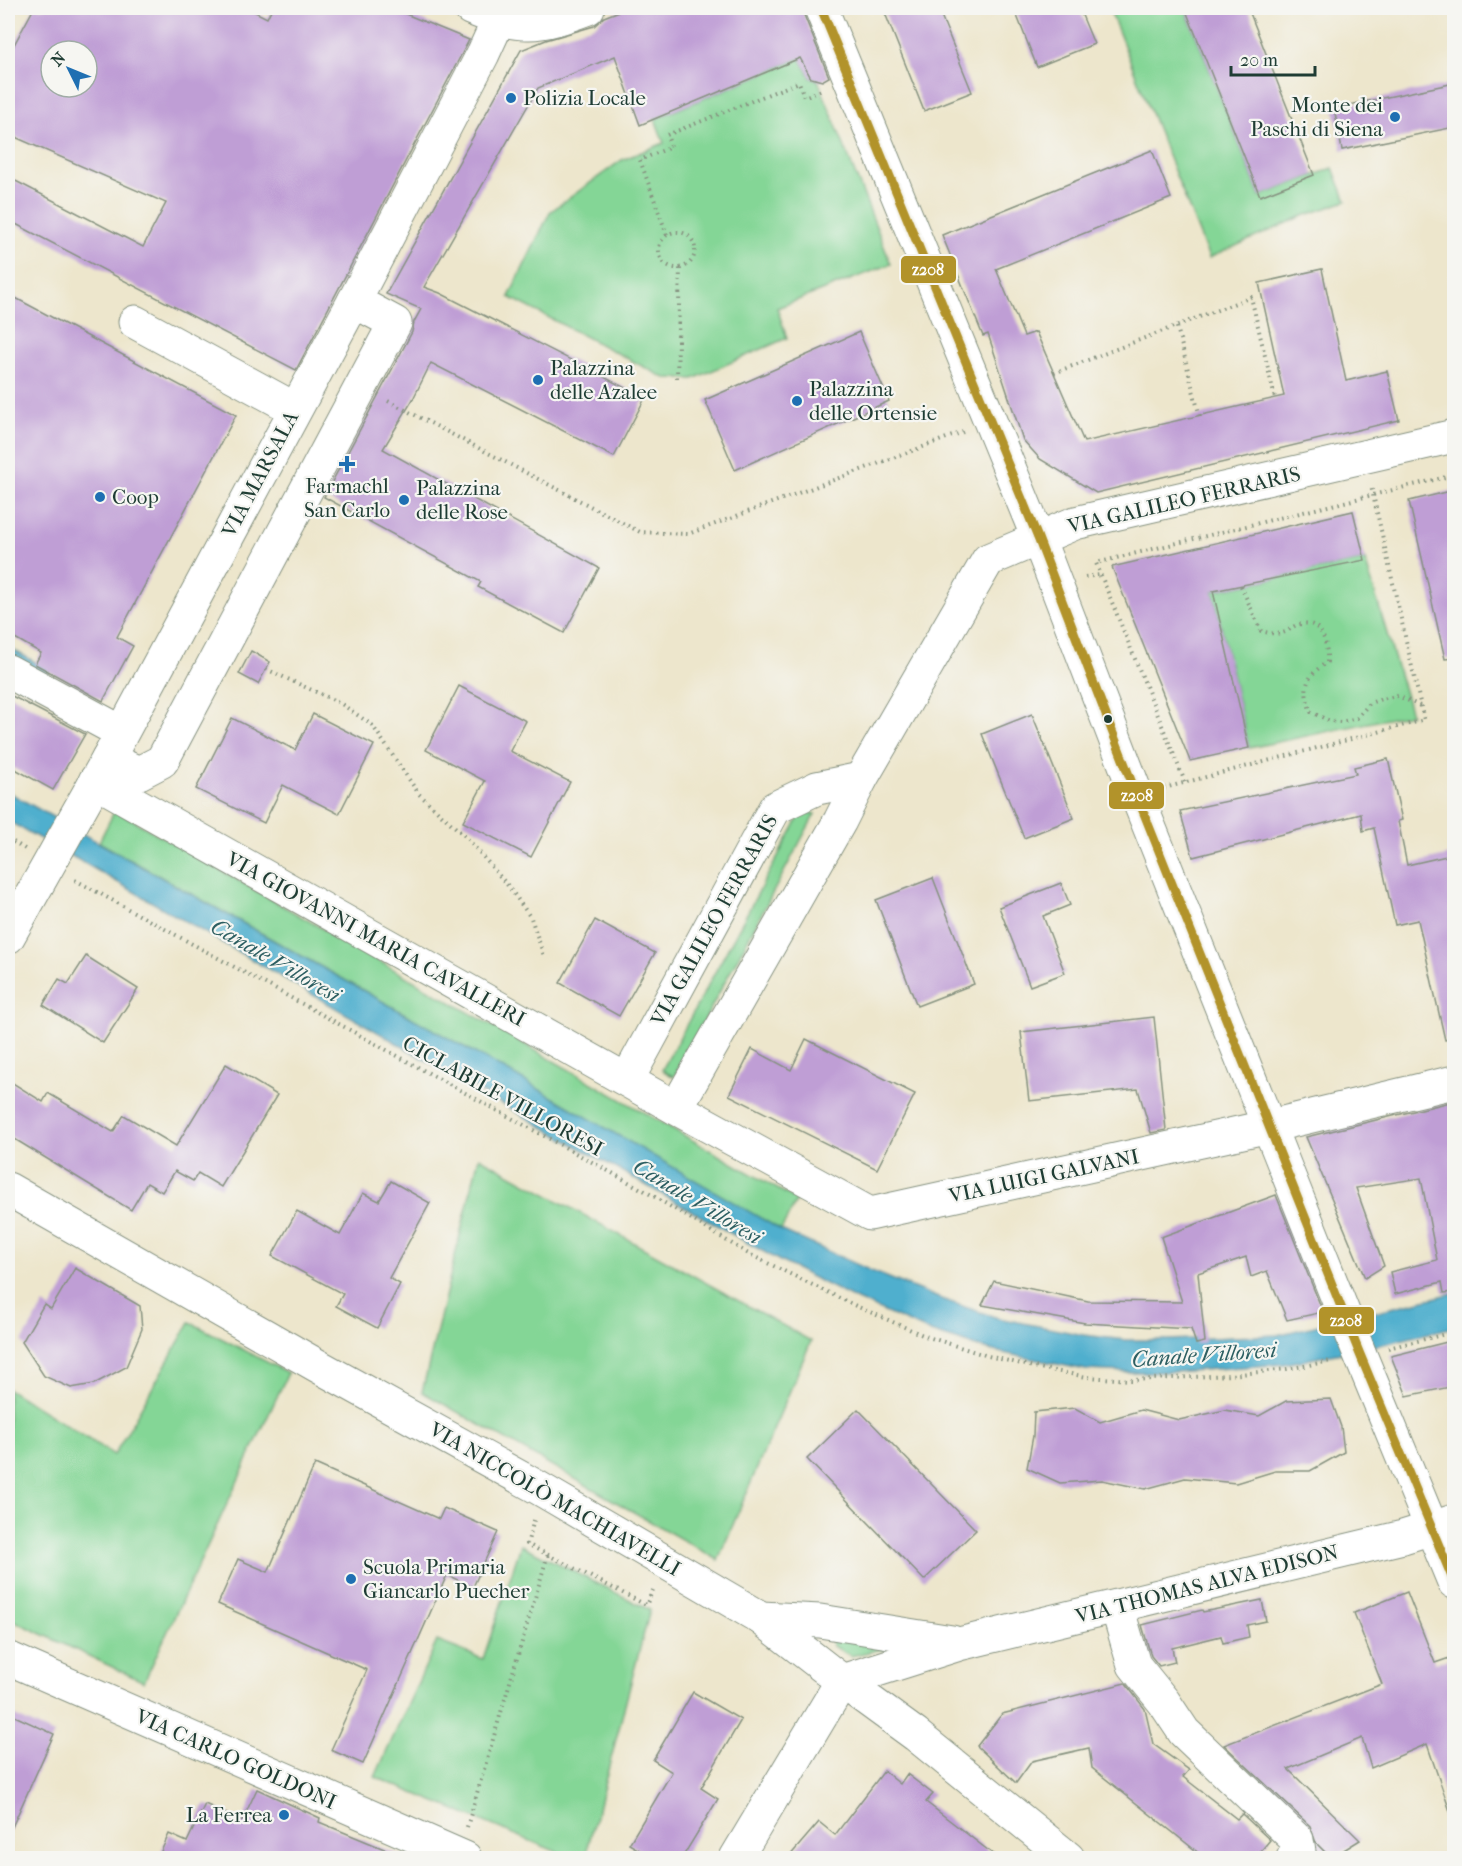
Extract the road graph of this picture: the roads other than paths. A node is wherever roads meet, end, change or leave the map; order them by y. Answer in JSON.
{"nodes":[{"id":1,"x":588,"y":8,"type":"edge"},
{"id":2,"x":821,"y":8,"type":"edge"},
{"id":3,"x":491,"y":12,"type":"edge"},
{"id":4,"x":354,"y":301,"type":"junction"},
{"id":5,"x":135,"y":322,"type":"dead end"},
{"id":6,"x":295,"y":409,"type":"junction"},
{"id":7,"x":1455,"y":436,"type":"edge"},
{"id":8,"x":1038,"y":538,"type":"junction"},
{"id":9,"x":8,"y":670,"type":"edge"},
{"id":10,"x":108,"y":758,"type":"junction"},
{"id":11,"x":861,"y":779,"type":"junction"},
{"id":12,"x":8,"y":936,"type":"edge"},
{"id":13,"x":627,"y":1080,"type":"junction"},
{"id":14,"x":1455,"y":1082,"type":"edge"},
{"id":15,"x":666,"y":1102,"type":"junction"},
{"id":16,"x":1270,"y":1126,"type":"junction"},
{"id":17,"x":8,"y":1189,"type":"edge"},
{"id":18,"x":1443,"y":1525,"type":"edge"},
{"id":19,"x":1455,"y":1582,"type":"edge"},
{"id":20,"x":1117,"y":1607,"type":"junction"},
{"id":21,"x":760,"y":1618,"type":"junction"},
{"id":22,"x":959,"y":1644,"type":"junction"},
{"id":23,"x":8,"y":1658,"type":"edge"},
{"id":24,"x":842,"y":1681,"type":"junction"},
{"id":25,"x":462,"y":1857,"type":"edge"},
{"id":26,"x":736,"y":1858,"type":"edge"},
{"id":27,"x":1068,"y":1858,"type":"edge"},
{"id":28,"x":1293,"y":1858,"type":"edge"}],
"edges":[{"from":1,"to":3,"type":"street"},
{"from":2,"to":8,"type":"street"},
{"from":3,"to":4,"type":"street","name":"VIA MARSALA"},
{"from":4,"to":6,"type":"street","name":"VIA MARSALA"},
{"from":4,"to":10,"type":"street"},
{"from":5,"to":6,"type":"street"},
{"from":6,"to":10,"type":"street","name":"VIA MARSALA"},
{"from":7,"to":8,"type":"street","name":"VIA GALILEO FERRARIS"},
{"from":8,"to":11,"type":"street","name":"VIA GALILEO FERRARIS"},
{"from":8,"to":16,"type":"street"},
{"from":9,"to":10,"type":"street"},
{"from":10,"to":12,"type":"street","name":"VIA MARSALA"},
{"from":10,"to":13,"type":"street","name":"VIA GIOVANNI MARIA CAVALLERI"},
{"from":11,"to":13,"type":"street","name":"VIA GALILEO FERRARIS"},
{"from":11,"to":15,"type":"street","name":"VIA GALILEO FERRARIS"},
{"from":13,"to":15,"type":"street","name":"VIA GIOVANNI MARIA CAVALLERI"},
{"from":14,"to":16,"type":"street","name":"VIA LUIGI GALVANI"},
{"from":15,"to":16,"type":"street","name":"VIA LUIGI GALVANI"},
{"from":16,"to":18,"type":"street"},
{"from":17,"to":21,"type":"street","name":"VIA NICCOLÒ MACHIAVELLI"},
{"from":18,"to":19,"type":"street"},
{"from":18,"to":20,"type":"street","name":"VIA THOMAS ALVA EDISON"},
{"from":20,"to":22,"type":"street","name":"VIA THOMAS ALVA EDISON"},
{"from":20,"to":28,"type":"street"},
{"from":21,"to":22,"type":"street","name":"VIA THOMAS ALVA EDISON"},
{"from":21,"to":24,"type":"street","name":"VIA NICCOLÒ MACHIAVELLI"},
{"from":22,"to":24,"type":"street","name":"VIA THOMAS ALVA EDISON"},
{"from":23,"to":25,"type":"street","name":"VIA CARLO GOLDONI"},
{"from":24,"to":26,"type":"street"},
{"from":24,"to":27,"type":"street","name":"VIA NICCOLÒ MACHIAVELLI"}]}
